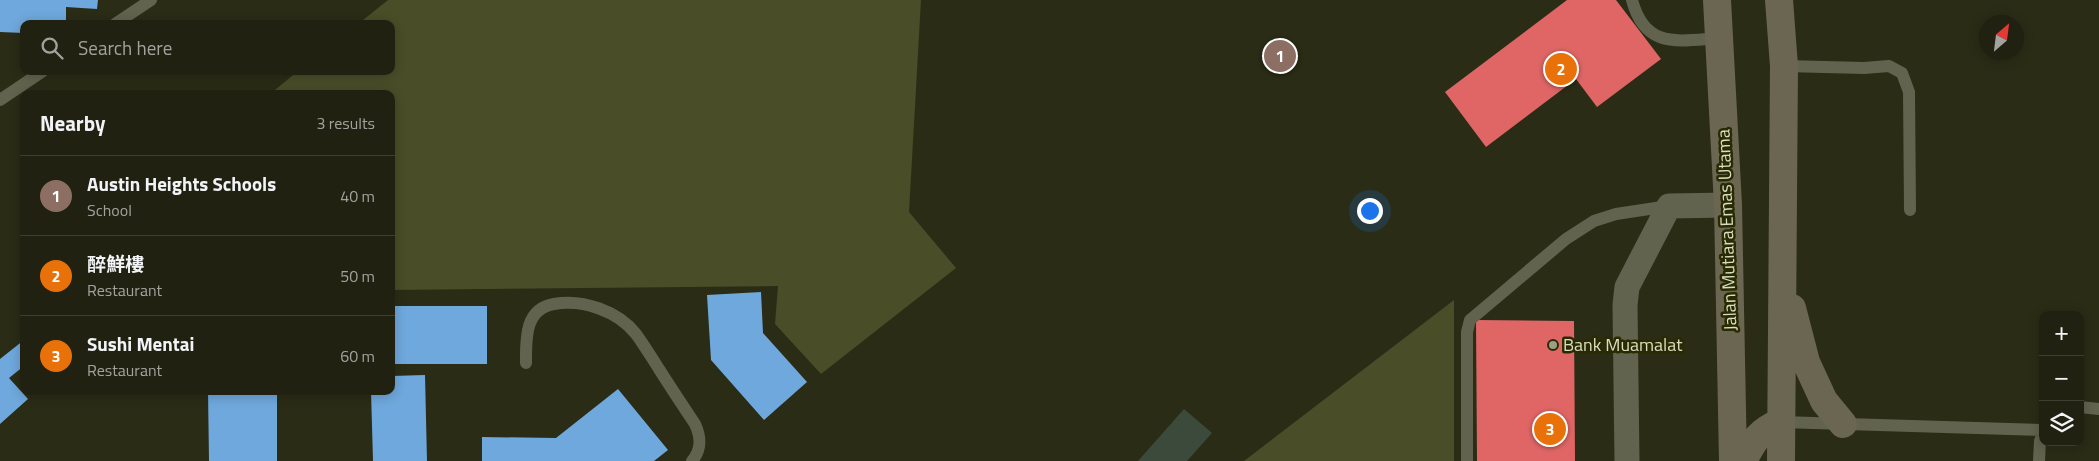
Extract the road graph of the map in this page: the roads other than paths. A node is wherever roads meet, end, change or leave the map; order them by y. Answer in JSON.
{"nodes":[{"id":1,"x":151,"y":0,"type":"edge"},
{"id":2,"x":1632,"y":0,"type":"edge"},
{"id":3,"x":1717,"y":0,"type":"edge"},
{"id":4,"x":1779,"y":0,"type":"edge"},
{"id":5,"x":121,"y":20,"type":"edge"},
{"id":6,"x":1718,"y":38,"type":"junction"},
{"id":7,"x":1784,"y":66,"type":"junction"},
{"id":8,"x":37,"y":75,"type":"edge"},
{"id":9,"x":0,"y":100,"type":"edge"},
{"id":10,"x":1728,"y":205,"type":"junction"},
{"id":11,"x":1669,"y":206,"type":"junction"},
{"id":12,"x":1910,"y":210,"type":"dead end"},
{"id":13,"x":1782,"y":273,"type":"junction"},
{"id":14,"x":526,"y":363,"type":"dead end"},
{"id":15,"x":2084,"y":407,"type":"edge"},
{"id":16,"x":2099,"y":409,"type":"edge"},
{"id":17,"x":1781,"y":422,"type":"junction"},
{"id":18,"x":1843,"y":424,"type":"junction"},
{"id":19,"x":2039,"y":431,"type":"edge"},
{"id":20,"x":2040,"y":446,"type":"edge"},
{"id":21,"x":692,"y":461,"type":"edge"},
{"id":22,"x":1467,"y":461,"type":"edge"},
{"id":23,"x":1627,"y":461,"type":"edge"},
{"id":24,"x":1732,"y":461,"type":"edge"},
{"id":25,"x":1743,"y":461,"type":"edge"},
{"id":26,"x":1781,"y":461,"type":"edge"},
{"id":27,"x":2039,"y":461,"type":"edge"}],
"edges":[{"from":1,"to":5,"type":"lane"},
{"from":2,"to":6,"type":"lane"},
{"from":3,"to":6,"type":"main road","name":"Jalan Mutiara Emas Utama"},
{"from":4,"to":7,"type":"main road"},
{"from":6,"to":10,"type":"main road","name":"Jalan Mutiara Emas Utama"},
{"from":7,"to":12,"type":"lane"},
{"from":7,"to":13,"type":"main road"},
{"from":8,"to":9,"type":"lane"},
{"from":10,"to":11,"type":"street"},
{"from":10,"to":24,"type":"main road","name":"Jalan Mutiara Emas Utama"},
{"from":11,"to":22,"type":"lane"},
{"from":11,"to":23,"type":"street"},
{"from":13,"to":17,"type":"main road"},
{"from":13,"to":18,"type":"main road"},
{"from":14,"to":21,"type":"lane"},
{"from":15,"to":16,"type":"lane"},
{"from":17,"to":18,"type":"lane"},
{"from":17,"to":25,"type":"main road"},
{"from":17,"to":26,"type":"main road"},
{"from":18,"to":19,"type":"lane"},
{"from":20,"to":27,"type":"lane"}]}
